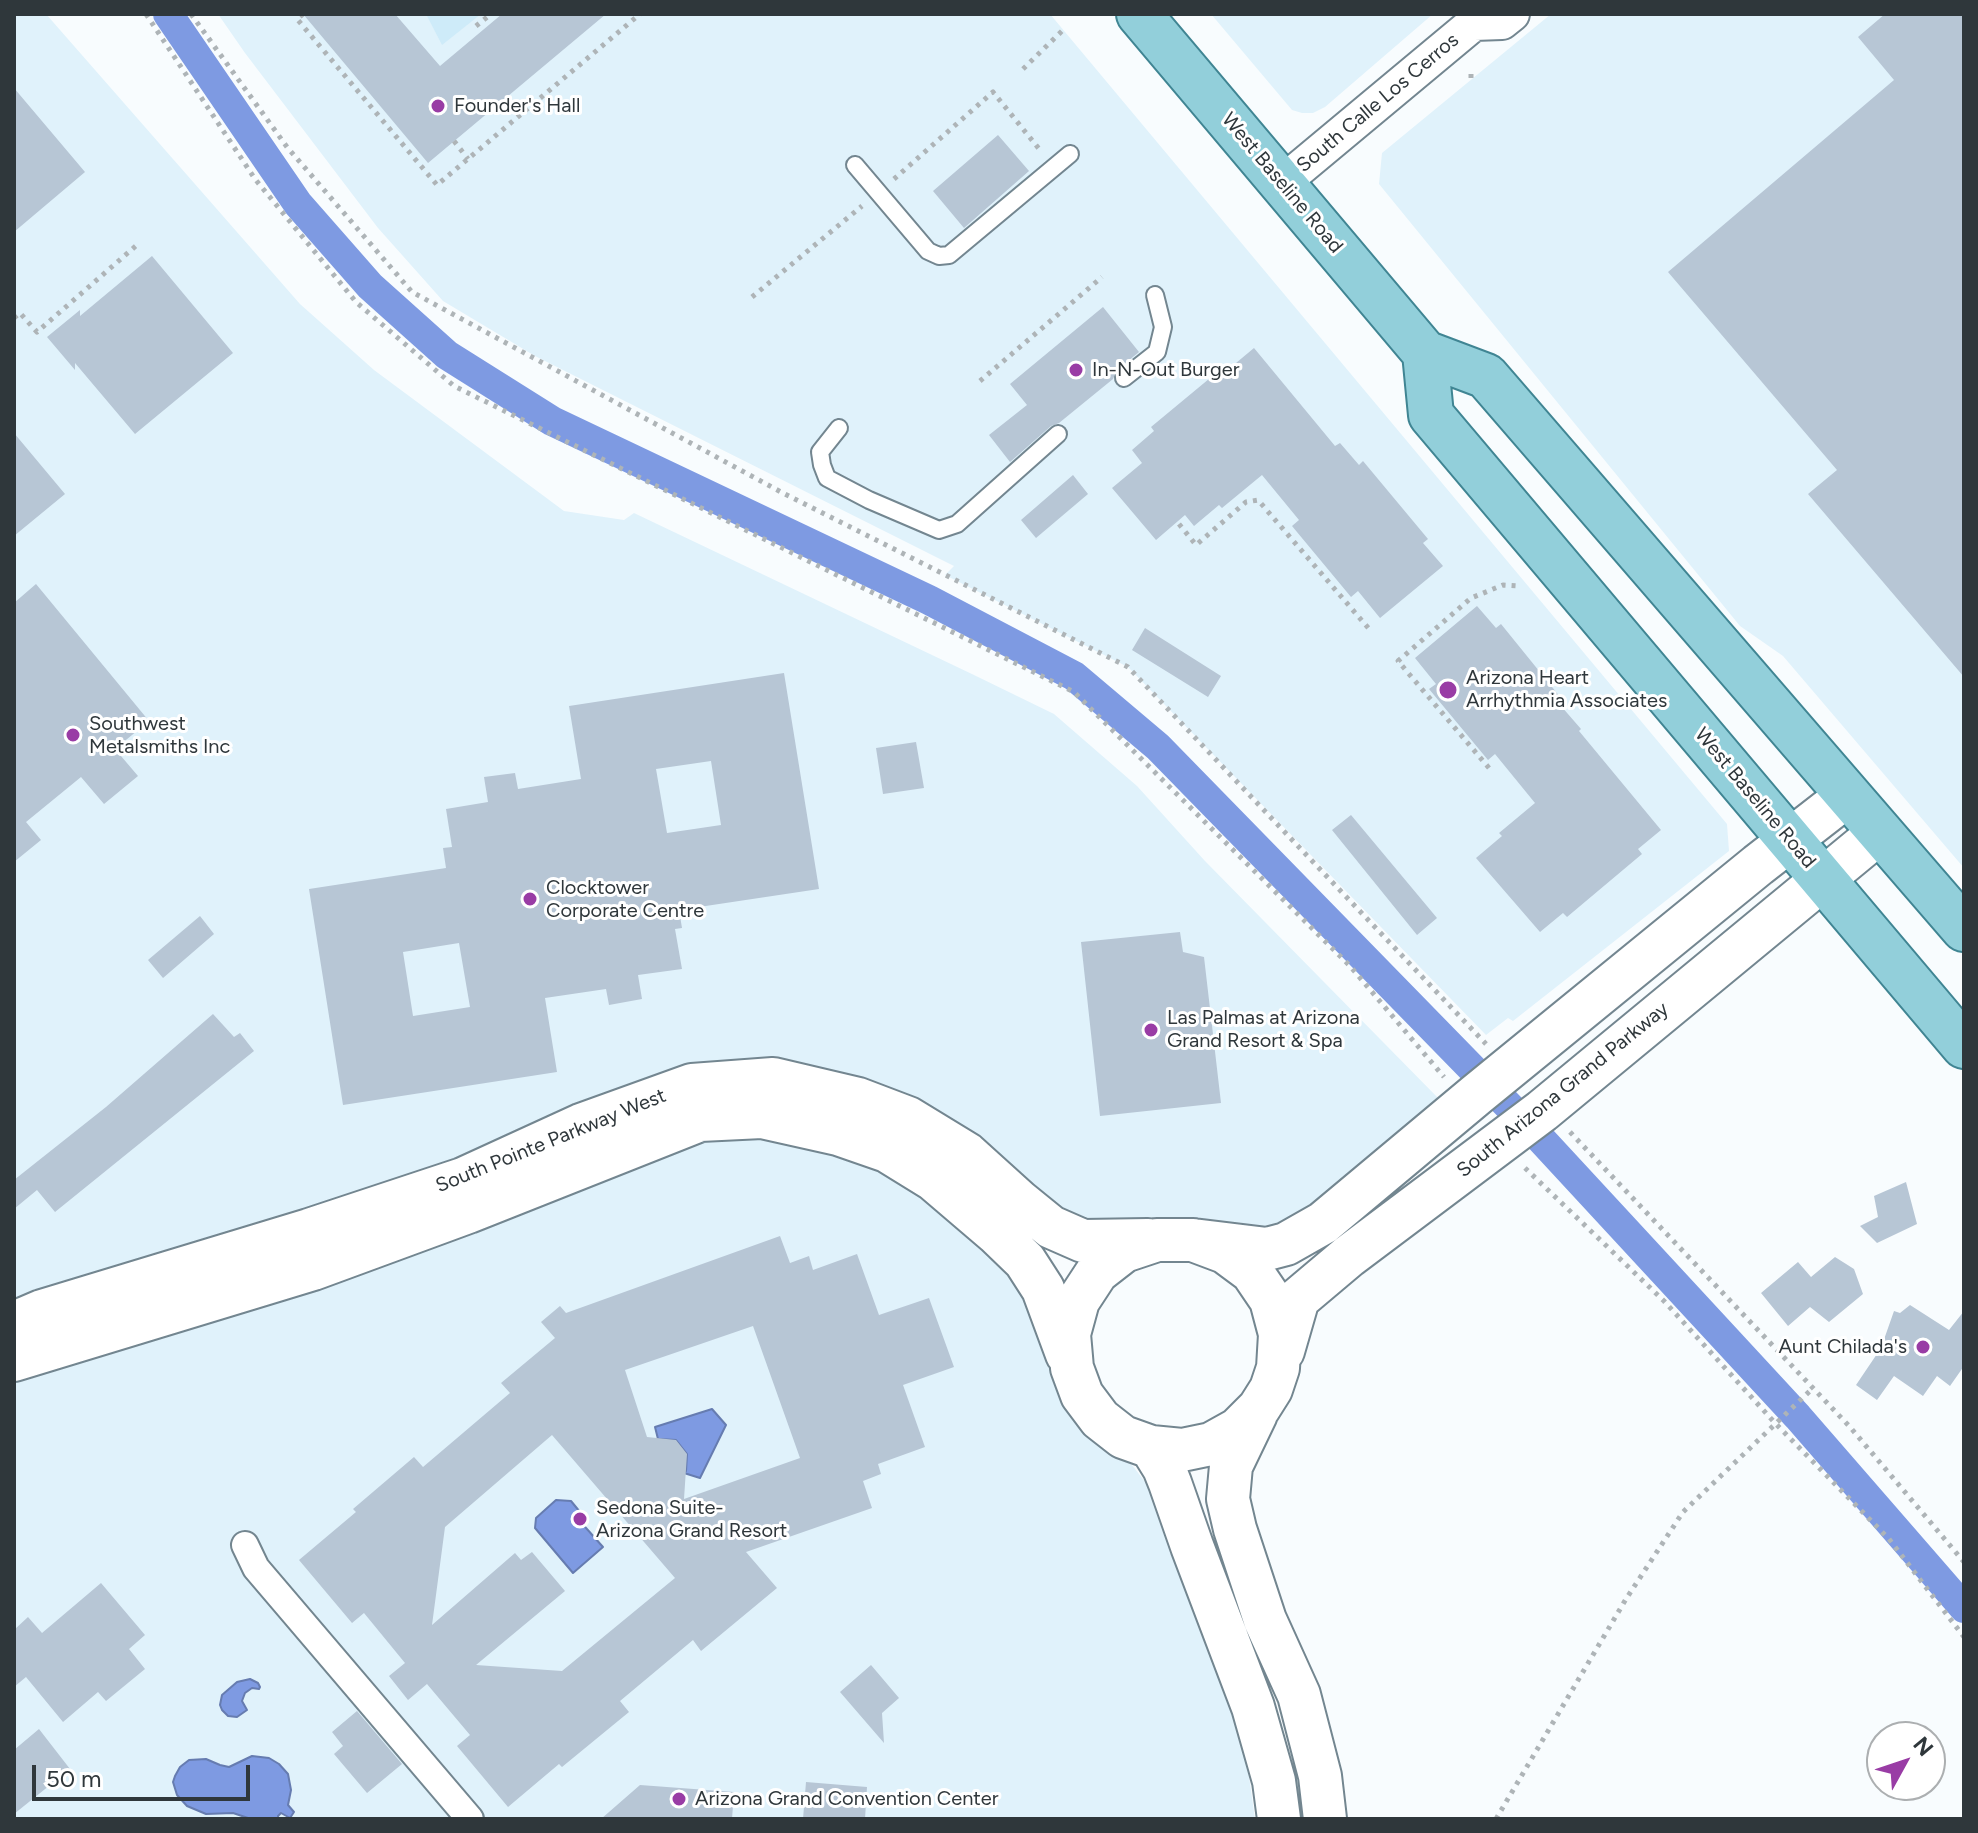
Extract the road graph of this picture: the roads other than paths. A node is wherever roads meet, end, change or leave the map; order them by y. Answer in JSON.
{"nodes":[{"id":1,"x":1139,"y":14,"type":"edge"},
{"id":2,"x":1512,"y":14,"type":"edge"},
{"id":3,"x":1475,"y":19,"type":"edge"},
{"id":4,"x":1070,"y":154,"type":"dead end"},
{"id":5,"x":855,"y":165,"type":"dead end"},
{"id":6,"x":1282,"y":183,"type":"junction"},
{"id":7,"x":1155,"y":295,"type":"dead end"},
{"id":8,"x":1425,"y":353,"type":"junction"},
{"id":9,"x":1124,"y":378,"type":"dead end"},
{"id":10,"x":839,"y":428,"type":"dead end"},
{"id":11,"x":1058,"y":434,"type":"dead end"},
{"id":12,"x":1848,"y":795,"type":"junction"},
{"id":13,"x":1880,"y":832,"type":"junction"},
{"id":14,"x":1790,"y":839,"type":"junction"},
{"id":15,"x":1824,"y":879,"type":"junction"},
{"id":16,"x":1964,"y":929,"type":"edge"},
{"id":17,"x":1964,"y":1046,"type":"edge"},
{"id":18,"x":1175,"y":1240,"type":"junction"},
{"id":19,"x":14,"y":1323,"type":"edge"},
{"id":20,"x":14,"y":1360,"type":"edge"},
{"id":21,"x":1072,"y":1368,"type":"junction"},
{"id":22,"x":1278,"y":1368,"type":"junction"},
{"id":23,"x":1259,"y":1408,"type":"junction"},
{"id":24,"x":1151,"y":1447,"type":"junction"},
{"id":25,"x":245,"y":1545,"type":"dead end"},
{"id":26,"x":470,"y":1819,"type":"edge"},
{"id":27,"x":1279,"y":1819,"type":"edge"},
{"id":28,"x":1325,"y":1819,"type":"edge"}],
"edges":[{"from":1,"to":6,"type":"main road","name":"West Baseline Road"},
{"from":2,"to":3,"type":"street","name":"South Calle Los Cerros"},
{"from":3,"to":6,"type":"street","name":"South Calle Los Cerros"},
{"from":4,"to":5,"type":"lane"},
{"from":6,"to":8,"type":"main road","name":"West Baseline Road"},
{"from":7,"to":9,"type":"lane"},
{"from":8,"to":12,"type":"main road","name":"West Baseline Road"},
{"from":8,"to":14,"type":"main road","name":"West Baseline Road"},
{"from":10,"to":11,"type":"lane"},
{"from":12,"to":13,"type":"main road","name":"West Baseline Road"},
{"from":12,"to":14,"type":"street","name":"South Arizona Grand Parkway"},
{"from":13,"to":15,"type":"street","name":"South Arizona Grand Parkway"},
{"from":13,"to":16,"type":"main road","name":"West Baseline Road"},
{"from":14,"to":15,"type":"main road","name":"West Baseline Road"},
{"from":14,"to":18,"type":"street","name":"South Arizona Grand Parkway"},
{"from":15,"to":17,"type":"main road","name":"West Baseline Road"},
{"from":15,"to":22,"type":"street","name":"South Arizona Grand Parkway"},
{"from":18,"to":19,"type":"street","name":"South Pointe Parkway West"},
{"from":18,"to":21,"type":"street","name":"South Arizona Grand Parkway"},
{"from":18,"to":22,"type":"street","name":"South Arizona Grand Parkway"},
{"from":20,"to":21,"type":"street","name":"South Pointe Parkway West"},
{"from":21,"to":24,"type":"street","name":"South Arizona Grand Parkway"},
{"from":22,"to":23,"type":"street","name":"South Arizona Grand Parkway"},
{"from":23,"to":24,"type":"street","name":"South Arizona Grand Parkway"},
{"from":23,"to":28,"type":"street","name":"South Arizona Grand Parkway"},
{"from":24,"to":27,"type":"street"},
{"from":25,"to":26,"type":"street"}]}
